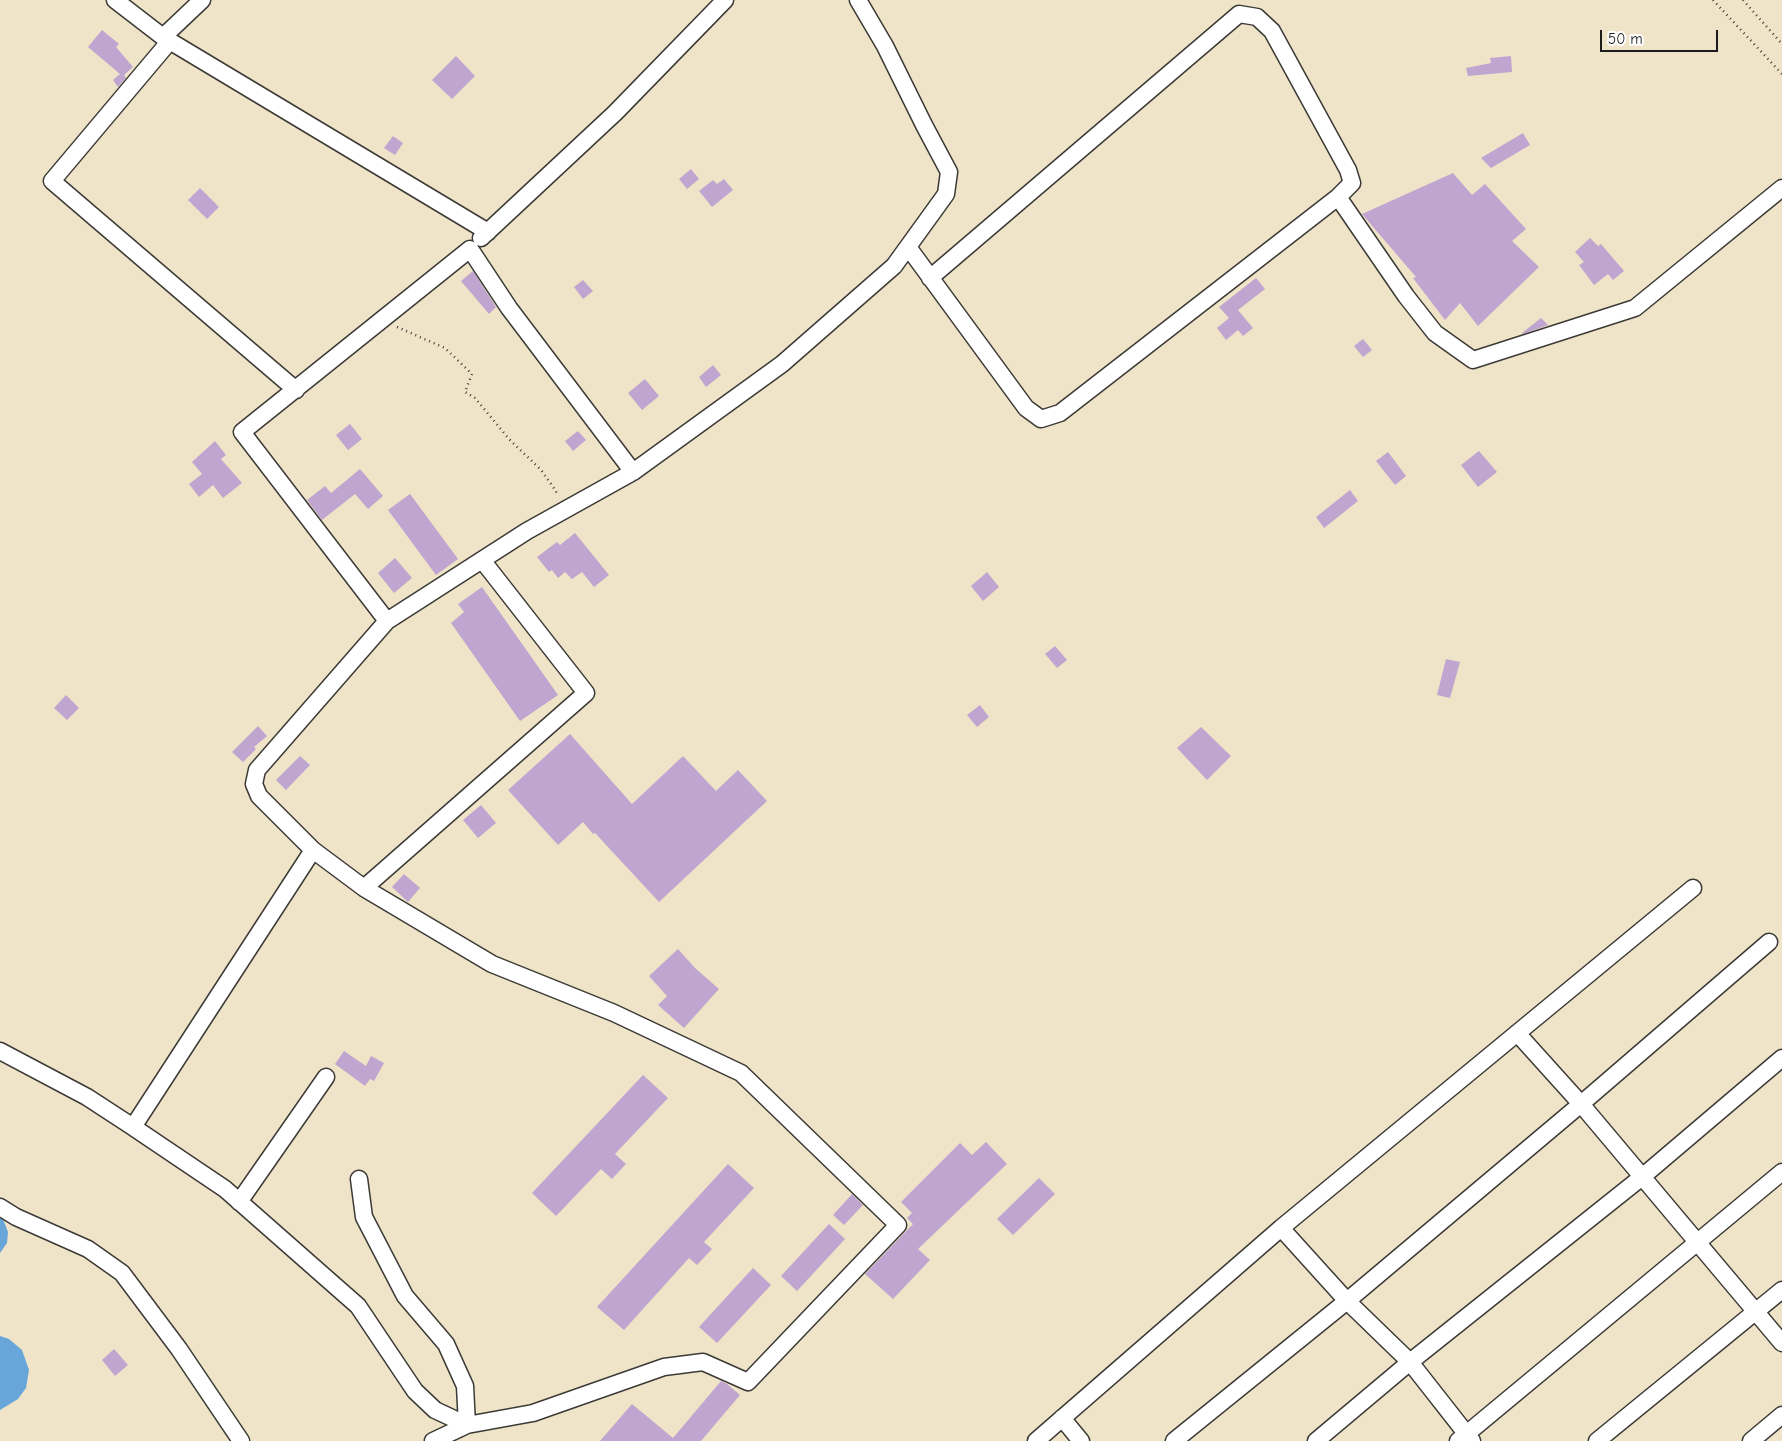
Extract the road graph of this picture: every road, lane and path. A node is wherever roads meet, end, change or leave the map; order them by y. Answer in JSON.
{"nodes":[{"id":1,"x":115,"y":0,"type":"edge"},
{"id":2,"x":202,"y":0,"type":"edge"},
{"id":3,"x":725,"y":0,"type":"edge"},
{"id":4,"x":858,"y":0,"type":"edge"},
{"id":5,"x":1713,"y":0,"type":"edge"},
{"id":6,"x":1743,"y":0,"type":"edge"},
{"id":7,"x":166,"y":40,"type":"junction"},
{"id":8,"x":1782,"y":44,"type":"edge"},
{"id":9,"x":1782,"y":74,"type":"edge"},
{"id":10,"x":1782,"y":188,"type":"edge"},
{"id":11,"x":1338,"y":197,"type":"junction"},
{"id":12,"x":488,"y":232,"type":"junction"},
{"id":13,"x":908,"y":247,"type":"junction"},
{"id":14,"x":470,"y":248,"type":"junction"},
{"id":15,"x":930,"y":278,"type":"junction"},
{"id":16,"x":382,"y":320,"type":"junction"},
{"id":17,"x":296,"y":390,"type":"junction"},
{"id":18,"x":633,"y":472,"type":"junction"},
{"id":19,"x":562,"y":512,"type":"junction"},
{"id":20,"x":482,"y":560,"type":"junction"},
{"id":21,"x":387,"y":621,"type":"junction"},
{"id":22,"x":313,"y":850,"type":"junction"},
{"id":23,"x":364,"y":888,"type":"junction"},
{"id":24,"x":1692,"y":888,"type":"dead end"},
{"id":25,"x":1768,"y":942,"type":"dead end"},
{"id":26,"x":1517,"y":1033,"type":"junction"},
{"id":27,"x":0,"y":1051,"type":"edge"},
{"id":28,"x":1782,"y":1058,"type":"edge"},
{"id":29,"x":326,"y":1077,"type":"dead end"},
{"id":30,"x":1581,"y":1104,"type":"junction"},
{"id":31,"x":133,"y":1127,"type":"junction"},
{"id":32,"x":1782,"y":1172,"type":"edge"},
{"id":33,"x":1642,"y":1177,"type":"junction"},
{"id":34,"x":359,"y":1179,"type":"dead end"},
{"id":35,"x":239,"y":1202,"type":"junction"},
{"id":36,"x":0,"y":1207,"type":"edge"},
{"id":37,"x":1281,"y":1228,"type":"junction"},
{"id":38,"x":1698,"y":1242,"type":"junction"},
{"id":39,"x":1782,"y":1290,"type":"edge"},
{"id":40,"x":1347,"y":1302,"type":"junction"},
{"id":41,"x":1756,"y":1312,"type":"junction"},
{"id":42,"x":1782,"y":1343,"type":"edge"},
{"id":43,"x":1410,"y":1362,"type":"junction"},
{"id":44,"x":1782,"y":1415,"type":"edge"},
{"id":45,"x":1062,"y":1418,"type":"junction"},
{"id":46,"x":467,"y":1424,"type":"junction"},
{"id":47,"x":1466,"y":1439,"type":"edge"},
{"id":48,"x":241,"y":1441,"type":"edge"},
{"id":49,"x":433,"y":1441,"type":"edge"},
{"id":50,"x":1036,"y":1441,"type":"edge"},
{"id":51,"x":1081,"y":1441,"type":"edge"},
{"id":52,"x":1174,"y":1441,"type":"edge"},
{"id":53,"x":1316,"y":1441,"type":"edge"},
{"id":54,"x":1597,"y":1441,"type":"edge"},
{"id":55,"x":1750,"y":1441,"type":"edge"}],
"edges":[{"from":1,"to":7,"type":"street"},
{"from":2,"to":7,"type":"street"},
{"from":3,"to":12,"type":"street"},
{"from":4,"to":13,"type":"street"},
{"from":5,"to":9,"type":"path"},
{"from":6,"to":8,"type":"path"},
{"from":7,"to":12,"type":"street"},
{"from":7,"to":17,"type":"street"},
{"from":10,"to":11,"type":"street"},
{"from":11,"to":15,"type":"street"},
{"from":11,"to":15,"type":"street"},
{"from":12,"to":14,"type":"street"},
{"from":13,"to":15,"type":"street"},
{"from":13,"to":18,"type":"street"},
{"from":14,"to":16,"type":"street"},
{"from":14,"to":18,"type":"street"},
{"from":16,"to":17,"type":"street"},
{"from":16,"to":19,"type":"path"},
{"from":17,"to":21,"type":"street"},
{"from":18,"to":19,"type":"street"},
{"from":19,"to":20,"type":"street"},
{"from":20,"to":21,"type":"street"},
{"from":20,"to":23,"type":"street"},
{"from":21,"to":22,"type":"street"},
{"from":22,"to":23,"type":"street"},
{"from":22,"to":31,"type":"street"},
{"from":23,"to":46,"type":"street"},
{"from":24,"to":26,"type":"street"},
{"from":25,"to":30,"type":"street"},
{"from":26,"to":30,"type":"street"},
{"from":26,"to":37,"type":"street"},
{"from":27,"to":31,"type":"street"},
{"from":28,"to":33,"type":"street"},
{"from":29,"to":35,"type":"street"},
{"from":30,"to":33,"type":"street"},
{"from":30,"to":40,"type":"street"},
{"from":31,"to":35,"type":"street"},
{"from":32,"to":38,"type":"street"},
{"from":33,"to":38,"type":"street"},
{"from":33,"to":43,"type":"street"},
{"from":34,"to":46,"type":"street"},
{"from":35,"to":46,"type":"street"},
{"from":36,"to":48,"type":"street"},
{"from":37,"to":40,"type":"street"},
{"from":37,"to":45,"type":"street"},
{"from":38,"to":41,"type":"street"},
{"from":38,"to":47,"type":"street"},
{"from":39,"to":41,"type":"street"},
{"from":40,"to":43,"type":"street"},
{"from":40,"to":52,"type":"street"},
{"from":41,"to":42,"type":"street"},
{"from":41,"to":54,"type":"street"},
{"from":43,"to":47,"type":"street"},
{"from":43,"to":53,"type":"street"},
{"from":44,"to":55,"type":"street"},
{"from":45,"to":50,"type":"street"},
{"from":45,"to":51,"type":"street"},
{"from":46,"to":49,"type":"street"}]}
